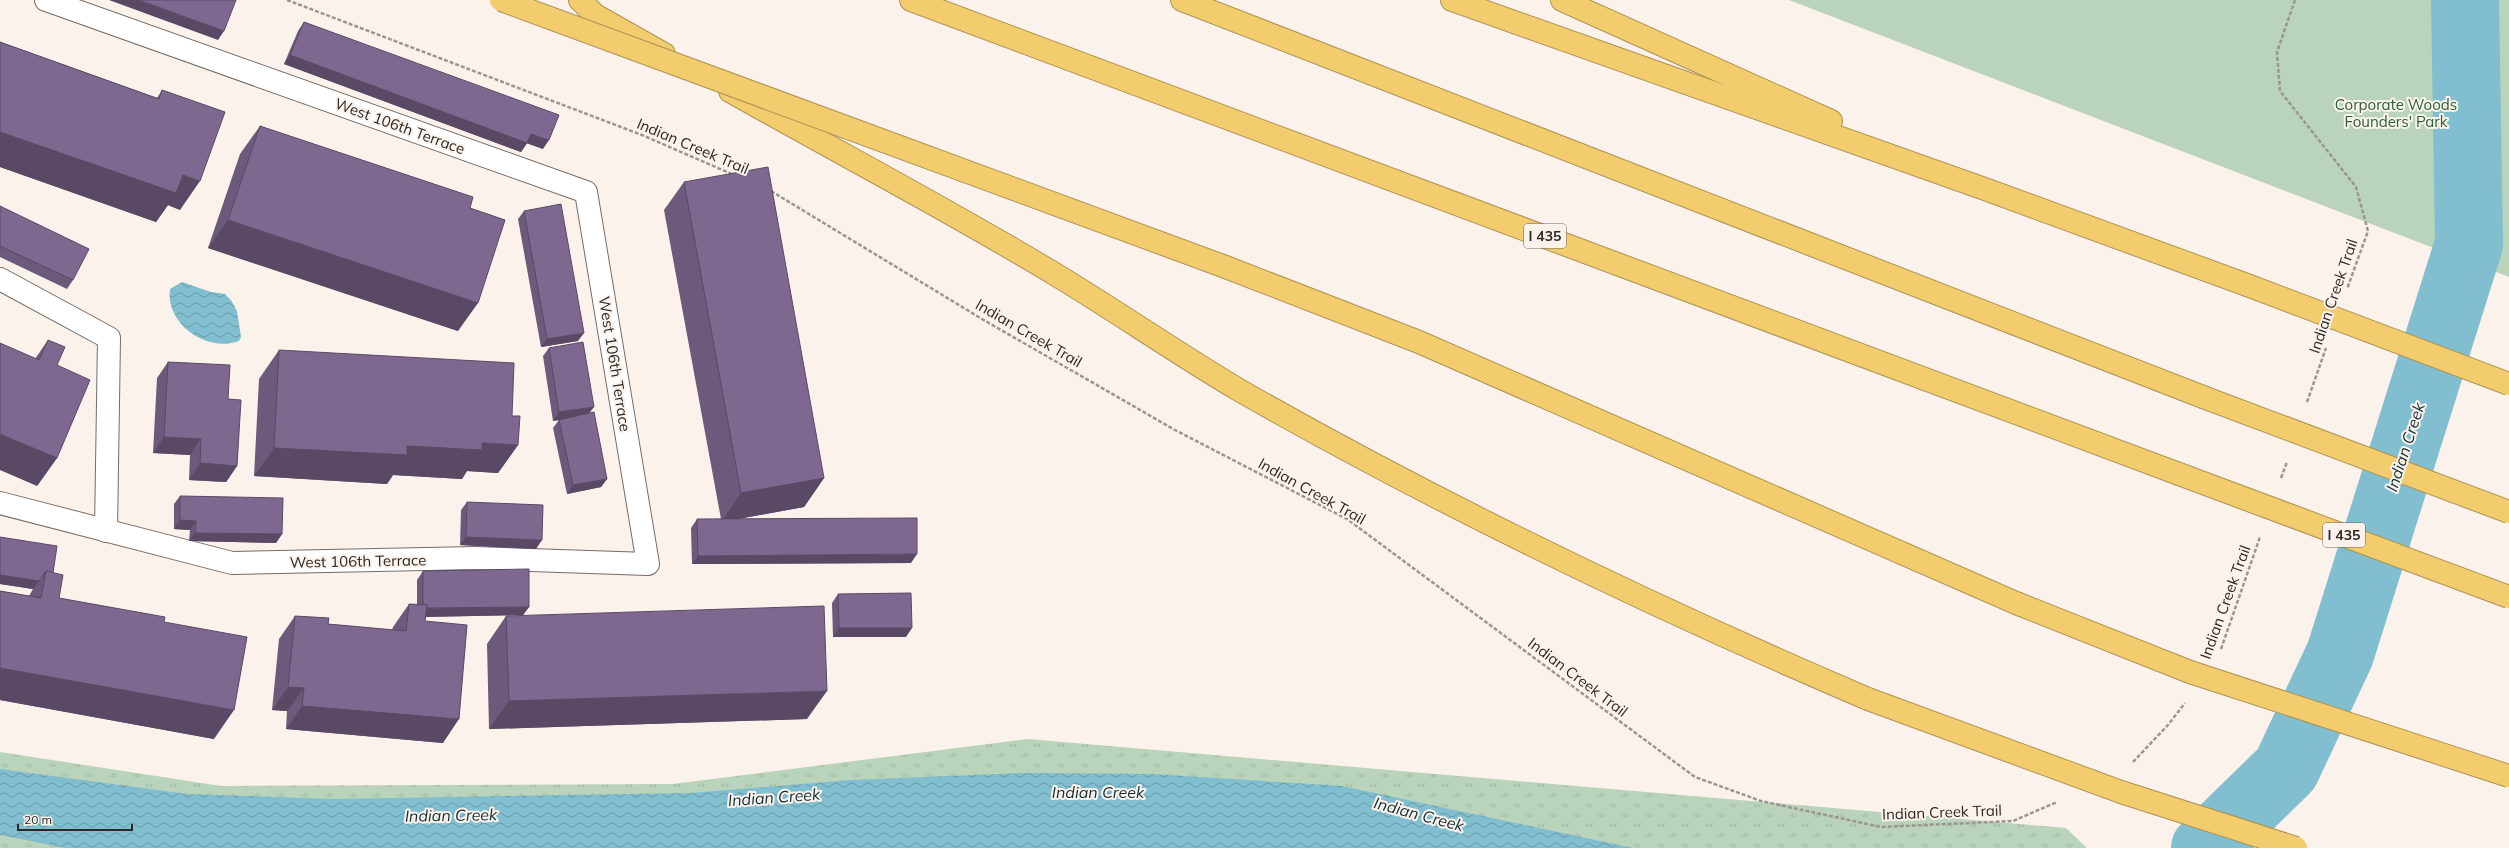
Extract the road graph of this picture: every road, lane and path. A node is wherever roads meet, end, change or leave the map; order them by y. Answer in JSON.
{"nodes":[{"id":1,"x":46,"y":0,"type":"edge"},
{"id":2,"x":286,"y":0,"type":"edge"},
{"id":3,"x":500,"y":0,"type":"edge"},
{"id":4,"x":580,"y":0,"type":"edge"},
{"id":5,"x":911,"y":0,"type":"edge"},
{"id":6,"x":1182,"y":0,"type":"edge"},
{"id":7,"x":1452,"y":0,"type":"edge"},
{"id":8,"x":1562,"y":0,"type":"edge"},
{"id":9,"x":2295,"y":0,"type":"edge"},
{"id":10,"x":737,"y":176,"type":"edge"},
{"id":11,"x":766,"y":188,"type":"edge"},
{"id":12,"x":1982,"y":188,"type":"junction"},
{"id":13,"x":0,"y":279,"type":"edge"},
{"id":14,"x":2346,"y":290,"type":"dead end"},
{"id":15,"x":2328,"y":343,"type":"dead end"},
{"id":16,"x":2509,"y":384,"type":"edge"},
{"id":17,"x":2305,"y":410,"type":"dead end"},
{"id":18,"x":2289,"y":455,"type":"dead end"},
{"id":19,"x":2278,"y":485,"type":"dead end"},
{"id":20,"x":0,"y":503,"type":"edge"},
{"id":21,"x":2509,"y":512,"type":"edge"},
{"id":22,"x":2263,"y":530,"type":"dead end"},
{"id":23,"x":106,"y":531,"type":"junction"},
{"id":24,"x":2509,"y":597,"type":"edge"},
{"id":25,"x":2218,"y":657,"type":"dead end"},
{"id":26,"x":2187,"y":701,"type":"dead end"},
{"id":27,"x":2128,"y":767,"type":"dead end"},
{"id":28,"x":2509,"y":776,"type":"edge"},
{"id":29,"x":2062,"y":800,"type":"dead end"},
{"id":30,"x":2296,"y":848,"type":"edge"}],
"edges":[{"from":1,"to":23,"type":"street","name":"West 106th Terrace"},
{"from":2,"to":10,"type":"path","name":"Indian Creek Trail"},
{"from":3,"to":28,"type":"highway","bridge":true},
{"from":4,"to":30,"type":"highway","bridge":true},
{"from":5,"to":24,"type":"highway","number":"I 435","bridge":true},
{"from":6,"to":21,"type":"highway","bridge":true},
{"from":7,"to":12,"type":"highway"},
{"from":8,"to":12,"type":"highway"},
{"from":9,"to":14,"type":"path","name":"Indian Creek Trail"},
{"from":11,"to":29,"type":"path","name":"Indian Creek Trail"},
{"from":12,"to":16,"type":"highway","bridge":true},
{"from":13,"to":23,"type":"street"},
{"from":15,"to":17,"type":"path","name":"Indian Creek Trail"},
{"from":18,"to":19,"type":"path"},
{"from":20,"to":23,"type":"street","name":"West 106th Terrace"},
{"from":22,"to":25,"type":"path","name":"Indian Creek Trail"},
{"from":26,"to":27,"type":"path"}]}
